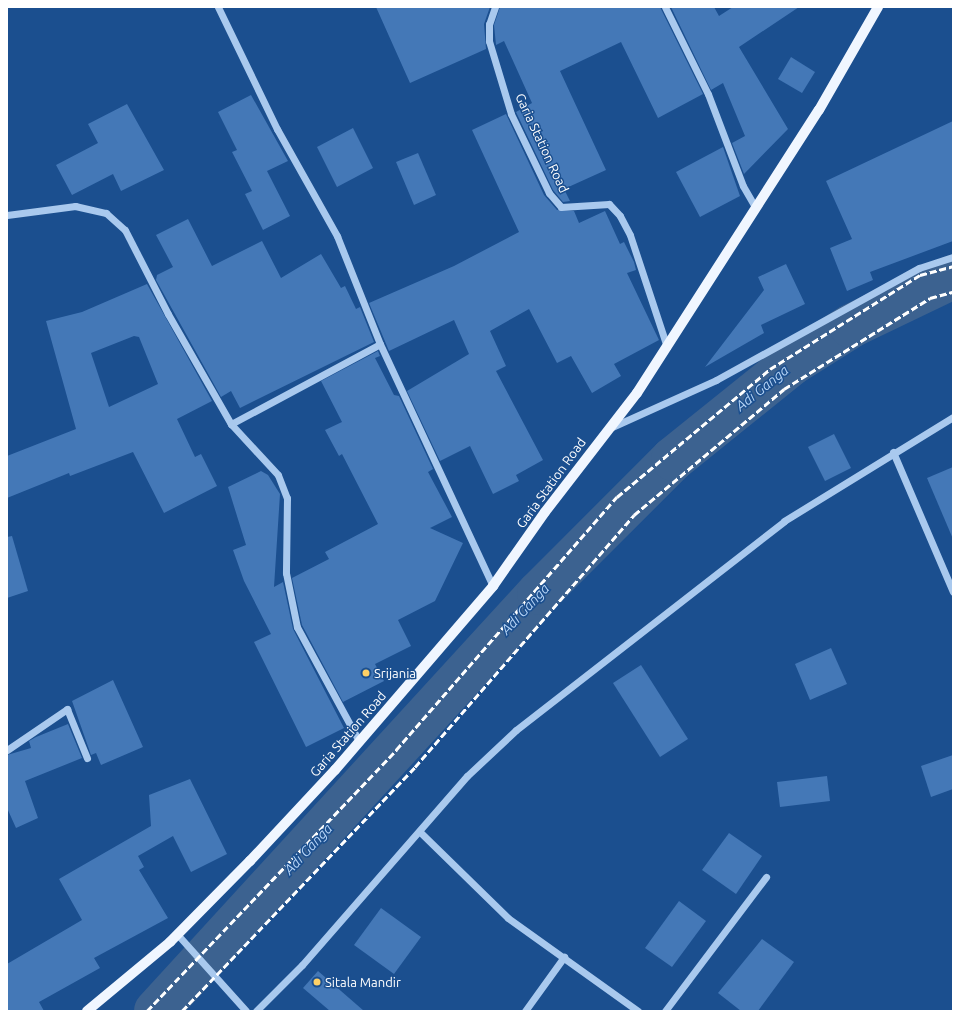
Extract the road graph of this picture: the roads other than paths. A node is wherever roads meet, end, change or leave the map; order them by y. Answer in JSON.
{"nodes":[{"id":1,"x":218,"y":7,"type":"edge"},
{"id":2,"x":495,"y":7,"type":"edge"},
{"id":3,"x":665,"y":7,"type":"edge"},
{"id":4,"x":878,"y":7,"type":"edge"},
{"id":5,"x":755,"y":207,"type":"junction"},
{"id":6,"x":7,"y":215,"type":"edge"},
{"id":7,"x":953,"y":257,"type":"edge"},
{"id":8,"x":380,"y":344,"type":"junction"},
{"id":9,"x":667,"y":347,"type":"junction"},
{"id":10,"x":953,"y":417,"type":"edge"},
{"id":11,"x":231,"y":424,"type":"junction"},
{"id":12,"x":608,"y":429,"type":"junction"},
{"id":13,"x":893,"y":452,"type":"junction"},
{"id":14,"x":493,"y":586,"type":"junction"},
{"id":15,"x":953,"y":592,"type":"edge"},
{"id":16,"x":359,"y":741,"type":"junction"},
{"id":17,"x":7,"y":750,"type":"edge"},
{"id":18,"x":87,"y":758,"type":"dead end"},
{"id":19,"x":420,"y":832,"type":"junction"},
{"id":20,"x":766,"y":877,"type":"dead end"},
{"id":21,"x":177,"y":934,"type":"junction"},
{"id":22,"x":564,"y":957,"type":"junction"},
{"id":23,"x":87,"y":1011,"type":"edge"},
{"id":24,"x":246,"y":1011,"type":"edge"},
{"id":25,"x":256,"y":1011,"type":"edge"},
{"id":26,"x":525,"y":1011,"type":"edge"},
{"id":27,"x":638,"y":1011,"type":"edge"},
{"id":28,"x":665,"y":1011,"type":"edge"}],
"edges":[{"from":1,"to":8,"type":"street"},
{"from":2,"to":9,"type":"street","name":"Garia Station Road"},
{"from":3,"to":5,"type":"street"},
{"from":4,"to":5,"type":"main road","name":"Garia Station Road"},
{"from":5,"to":9,"type":"main road","name":"Garia Station Road"},
{"from":6,"to":11,"type":"street"},
{"from":7,"to":12,"type":"street"},
{"from":8,"to":11,"type":"street"},
{"from":8,"to":14,"type":"street"},
{"from":9,"to":12,"type":"main road","name":"Garia Station Road"},
{"from":10,"to":13,"type":"street"},
{"from":11,"to":16,"type":"street"},
{"from":12,"to":14,"type":"main road","name":"Garia Station Road"},
{"from":13,"to":15,"type":"street"},
{"from":13,"to":19,"type":"street"},
{"from":14,"to":16,"type":"main road","name":"Garia Station Road"},
{"from":16,"to":21,"type":"main road","name":"Garia Station Road"},
{"from":17,"to":18,"type":"street"},
{"from":19,"to":22,"type":"street"},
{"from":19,"to":25,"type":"street"},
{"from":20,"to":28,"type":"street"},
{"from":21,"to":23,"type":"main road","name":"Garia Station Road"},
{"from":21,"to":24,"type":"street"},
{"from":22,"to":26,"type":"street"},
{"from":22,"to":27,"type":"street"}]}
